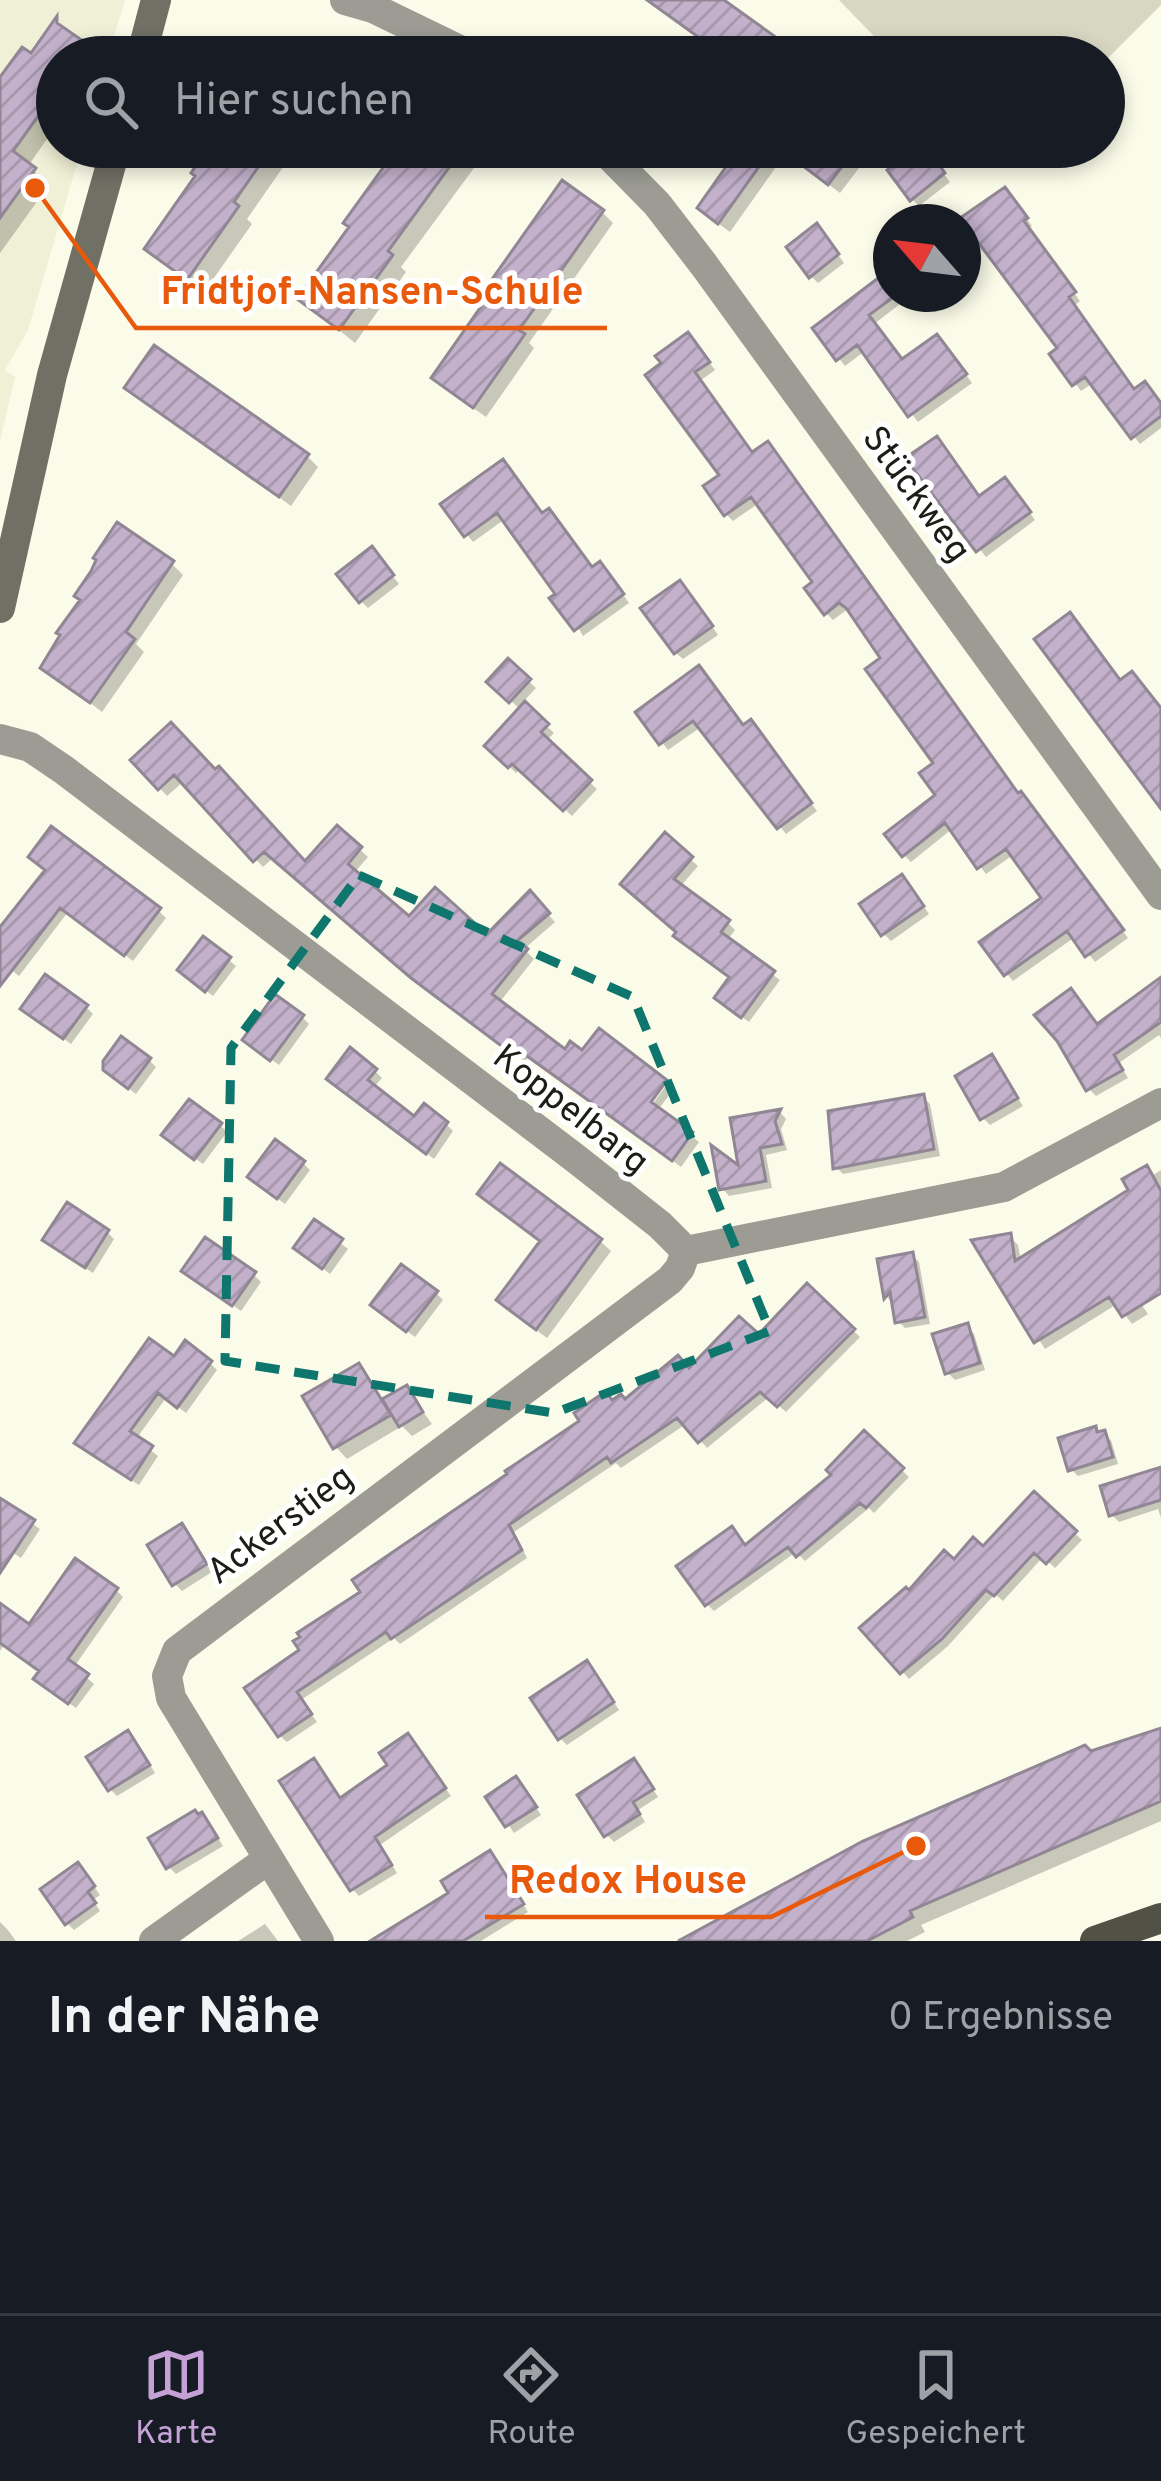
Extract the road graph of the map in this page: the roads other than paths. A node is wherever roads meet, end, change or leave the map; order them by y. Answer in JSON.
{"nodes":[{"id":1,"x":156,"y":0,"type":"edge"},
{"id":2,"x":345,"y":0,"type":"edge"},
{"id":3,"x":147,"y":36,"type":"edge"},
{"id":4,"x":431,"y":36,"type":"edge"},
{"id":5,"x":110,"y":168,"type":"edge"},
{"id":6,"x":622,"y":168,"type":"edge"},
{"id":7,"x":0,"y":608,"type":"edge"},
{"id":8,"x":0,"y":739,"type":"edge"},
{"id":9,"x":1161,"y":895,"type":"edge"},
{"id":10,"x":1161,"y":1103,"type":"edge"},
{"id":11,"x":686,"y":1251,"type":"junction"},
{"id":12,"x":268,"y":1860,"type":"junction"},
{"id":13,"x":1161,"y":1918,"type":"edge"},
{"id":14,"x":154,"y":1941,"type":"edge"},
{"id":15,"x":319,"y":1941,"type":"edge"},
{"id":16,"x":1096,"y":1941,"type":"edge"}],
"edges":[{"from":1,"to":3,"type":"street"},
{"from":2,"to":4,"type":"street"},
{"from":5,"to":7,"type":"street"},
{"from":6,"to":9,"type":"street","name":"Stückweg"},
{"from":8,"to":11,"type":"street","name":"Koppelbarg"},
{"from":10,"to":11,"type":"street"},
{"from":11,"to":12,"type":"street","name":"Ackerstieg"},
{"from":12,"to":14,"type":"street"},
{"from":12,"to":15,"type":"street","name":"Ackerstieg"},
{"from":13,"to":16,"type":"main road"}]}
